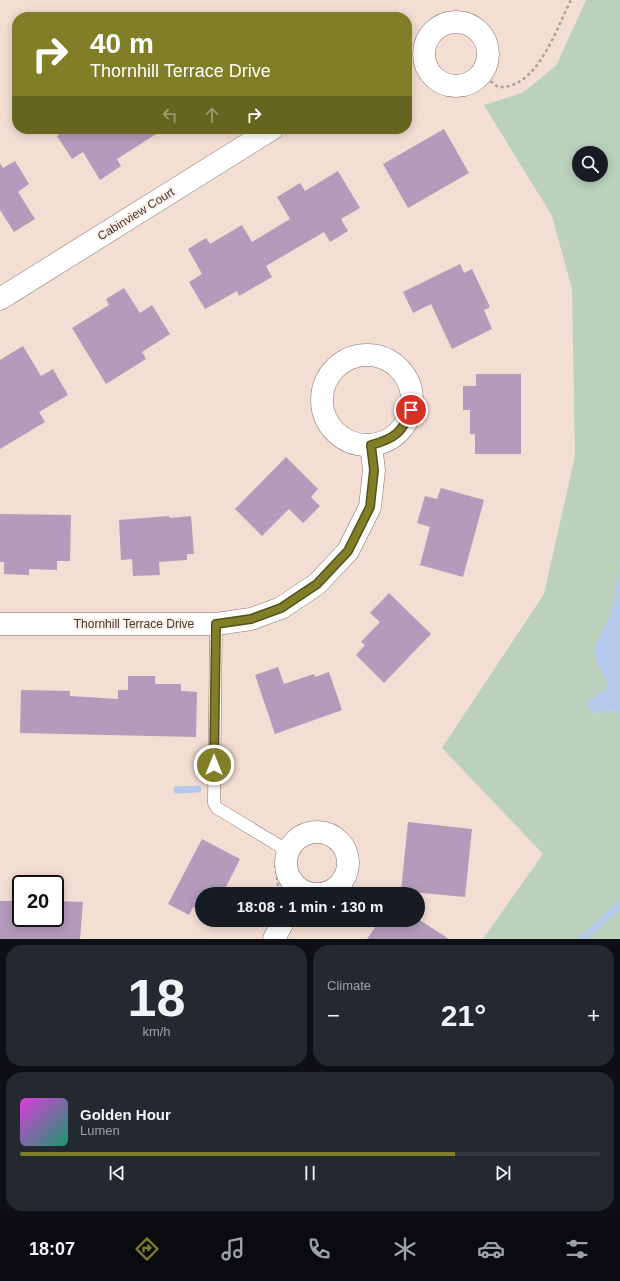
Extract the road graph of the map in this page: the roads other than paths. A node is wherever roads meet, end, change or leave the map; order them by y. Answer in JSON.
{"nodes":[{"id":1,"x":416,"y":57,"type":"edge"},
{"id":2,"x":264,"y":134,"type":"edge"},
{"id":3,"x":0,"y":299,"type":"edge"},
{"id":4,"x":371,"y":445,"type":"junction"},
{"id":5,"x":0,"y":624,"type":"edge"},
{"id":6,"x":216,"y":624,"type":"junction"},
{"id":7,"x":288,"y":851,"type":"junction"},
{"id":8,"x":296,"y":887,"type":"edge"},
{"id":9,"x":335,"y":887,"type":"edge"},
{"id":10,"x":280,"y":927,"type":"edge"},
{"id":11,"x":274,"y":939,"type":"edge"}],
"edges":[{"from":1,"to":1,"type":"street"},
{"from":2,"to":3,"type":"street","name":"Cabinview Court"},
{"from":4,"to":4,"type":"street"},
{"from":4,"to":6,"type":"street","name":"Thornhill Terrace Drive"},
{"from":5,"to":6,"type":"street","name":"Thornhill Terrace Drive"},
{"from":6,"to":7,"type":"lane"},
{"from":7,"to":8,"type":"street"},
{"from":7,"to":9,"type":"street"},
{"from":10,"to":11,"type":"street"}]}
